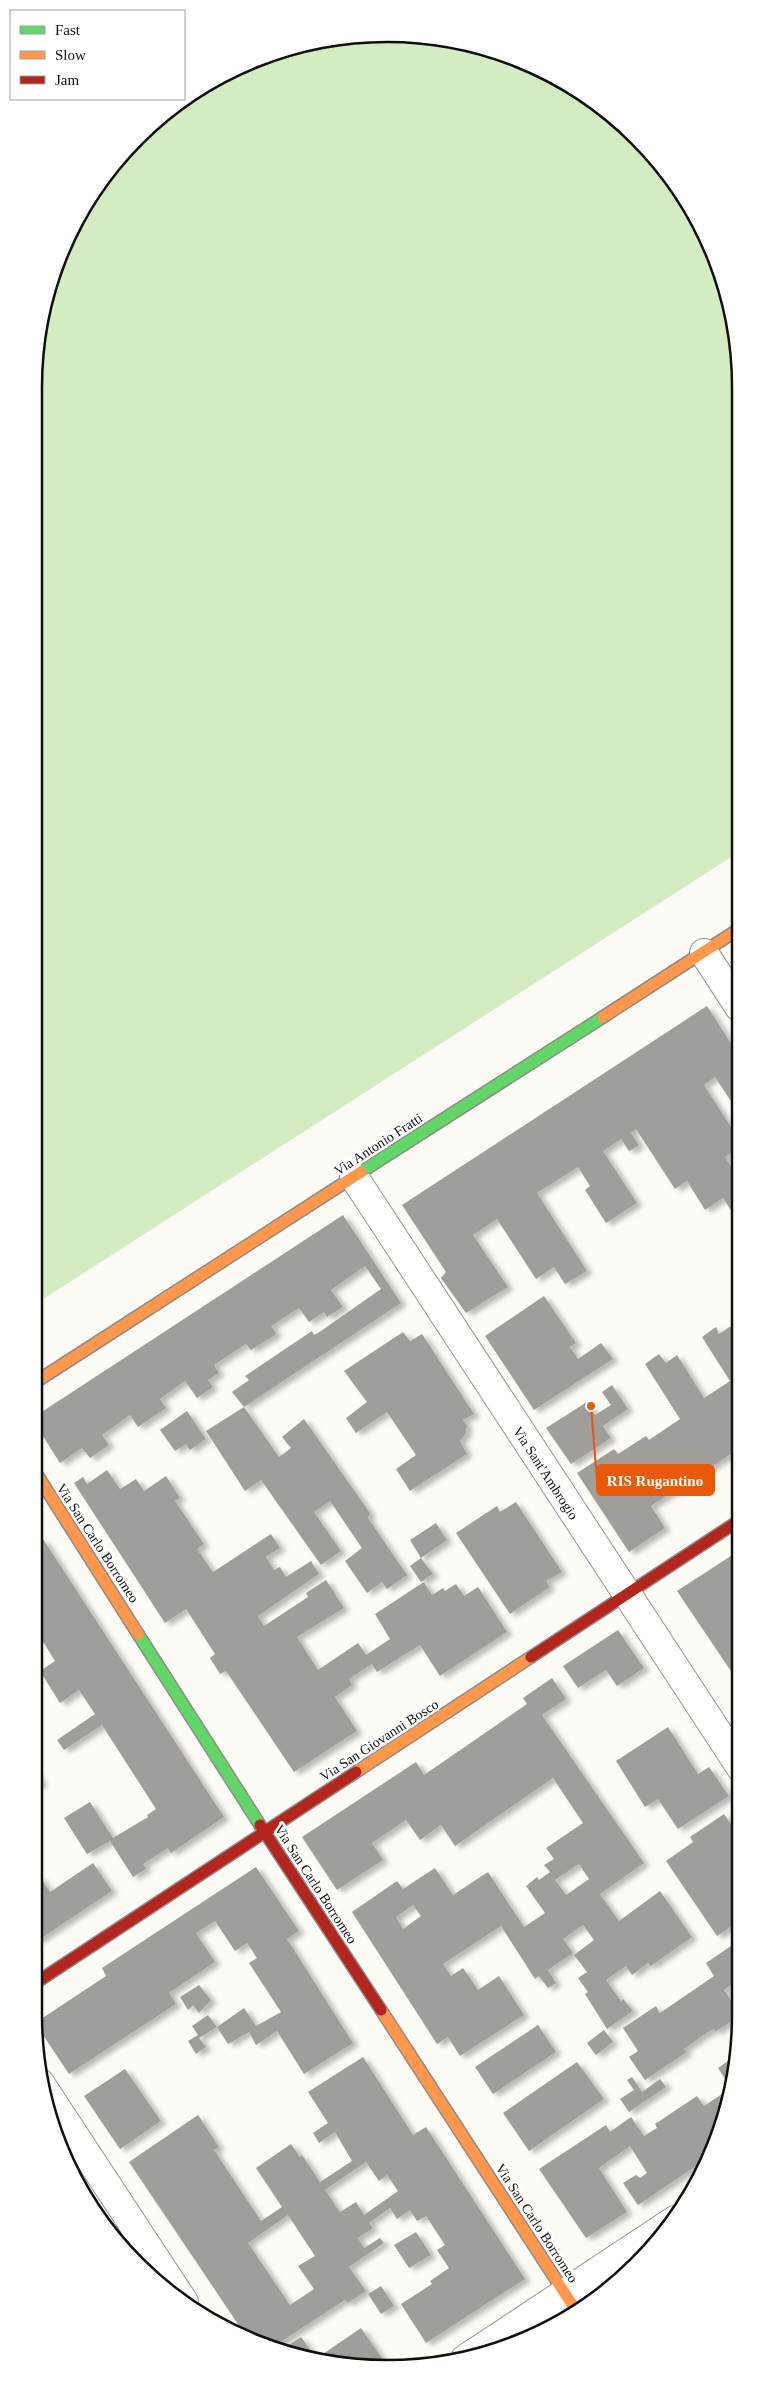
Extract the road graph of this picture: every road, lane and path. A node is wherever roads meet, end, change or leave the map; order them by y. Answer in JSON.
{"nodes":[{"id":1,"x":732,"y":935,"type":"edge"},
{"id":2,"x":704,"y":953,"type":"junction"},
{"id":3,"x":732,"y":996,"type":"edge"},
{"id":4,"x":354,"y":1177,"type":"junction"},
{"id":5,"x":42,"y":1378,"type":"edge"},
{"id":6,"x":42,"y":1483,"type":"edge"},
{"id":7,"x":732,"y":1525,"type":"edge"},
{"id":8,"x":626,"y":1595,"type":"junction"},
{"id":9,"x":732,"y":1754,"type":"edge"},
{"id":10,"x":265,"y":1833,"type":"junction"},
{"id":11,"x":42,"y":1979,"type":"edge"},
{"id":12,"x":54,"y":2105,"type":"edge"},
{"id":13,"x":647,"y":2242,"type":"edge"},
{"id":14,"x":172,"y":2284,"type":"edge"},
{"id":15,"x":571,"y":2302,"type":"edge"},
{"id":16,"x":496,"y":2342,"type":"edge"}],
"edges":[{"from":1,"to":2,"type":"street","name":"Via Antonio Fratti"},
{"from":2,"to":3,"type":"street"},
{"from":2,"to":4,"type":"street","name":"Via Antonio Fratti"},
{"from":4,"to":5,"type":"street","name":"Via Antonio Fratti"},
{"from":4,"to":8,"type":"street","name":"Via Sant'Ambrogio"},
{"from":6,"to":10,"type":"street","name":"Via San Carlo Borromeo"},
{"from":7,"to":8,"type":"street","name":"Via San Giovanni Bosco"},
{"from":8,"to":9,"type":"street","name":"Via Sant'Ambrogio"},
{"from":8,"to":10,"type":"street","name":"Via San Giovanni Bosco"},
{"from":10,"to":11,"type":"street","name":"Via San Giovanni Bosco"},
{"from":10,"to":15,"type":"street","name":"Via San Carlo Borromeo"},
{"from":12,"to":14,"type":"street"},
{"from":13,"to":15,"type":"street"},
{"from":15,"to":16,"type":"street"}]}
